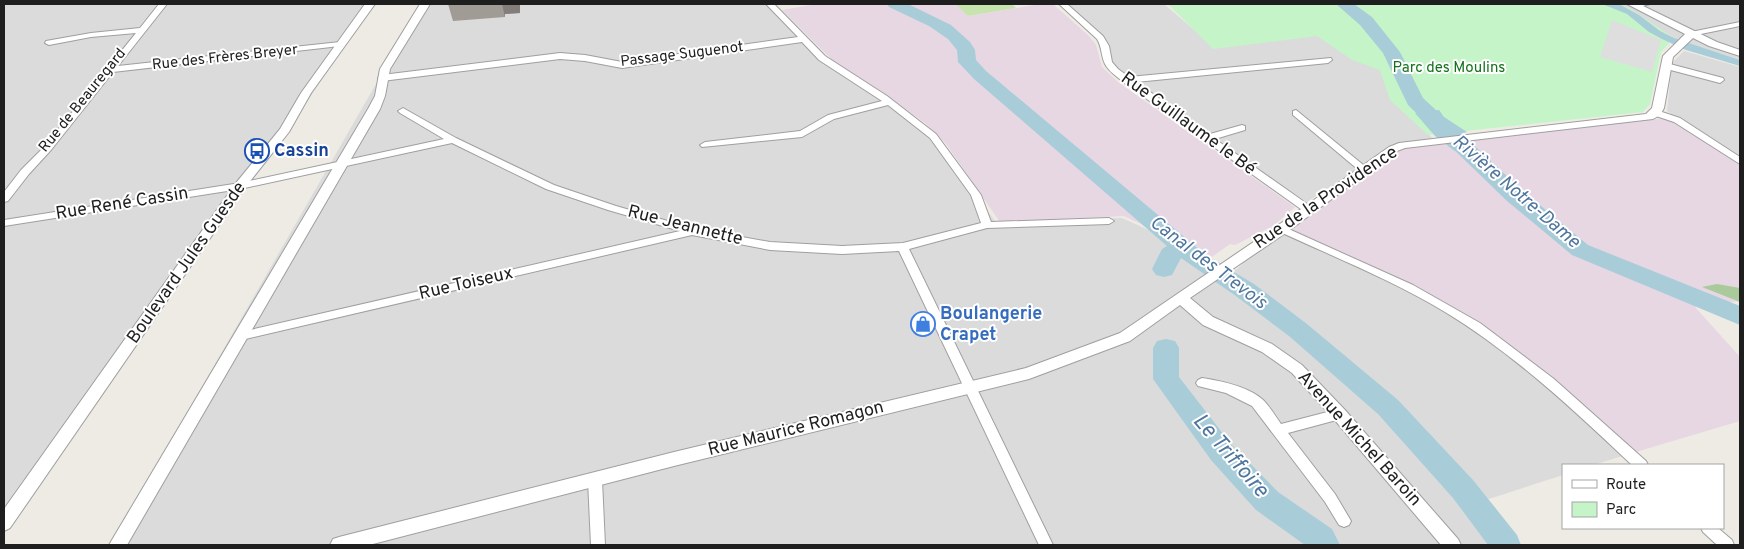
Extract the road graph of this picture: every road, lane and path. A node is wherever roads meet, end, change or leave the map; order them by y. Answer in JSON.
{"nodes":[{"id":1,"x":163,"y":4,"type":"edge"},
{"id":2,"x":370,"y":4,"type":"edge"},
{"id":3,"x":425,"y":4,"type":"edge"},
{"id":4,"x":770,"y":4,"type":"edge"},
{"id":5,"x":1063,"y":4,"type":"edge"},
{"id":6,"x":1639,"y":4,"type":"edge"},
{"id":7,"x":1740,"y":24,"type":"edge"},
{"id":8,"x":141,"y":30,"type":"junction"},
{"id":9,"x":803,"y":39,"type":"junction"},
{"id":10,"x":1684,"y":41,"type":"junction"},
{"id":11,"x":49,"y":43,"type":"dead end"},
{"id":12,"x":340,"y":44,"type":"junction"},
{"id":13,"x":1740,"y":53,"type":"edge"},
{"id":14,"x":1328,"y":60,"type":"dead end"},
{"id":15,"x":1666,"y":66,"type":"junction"},
{"id":16,"x":109,"y":70,"type":"junction"},
{"id":17,"x":382,"y":78,"type":"junction"},
{"id":18,"x":1126,"y":80,"type":"junction"},
{"id":19,"x":1720,"y":80,"type":"dead end"},
{"id":20,"x":889,"y":102,"type":"junction"},
{"id":21,"x":402,"y":111,"type":"dead end"},
{"id":22,"x":1296,"y":113,"type":"dead end"},
{"id":23,"x":1656,"y":114,"type":"junction"},
{"id":24,"x":1242,"y":128,"type":"dead end"},
{"id":25,"x":1207,"y":138,"type":"junction"},
{"id":26,"x":453,"y":140,"type":"junction"},
{"id":27,"x":705,"y":145,"type":"dead end"},
{"id":28,"x":1740,"y":161,"type":"edge"},
{"id":29,"x":343,"y":163,"type":"junction"},
{"id":30,"x":1364,"y":170,"type":"junction"},
{"id":31,"x":240,"y":186,"type":"junction"},
{"id":32,"x":4,"y":199,"type":"edge"},
{"id":33,"x":1309,"y":210,"type":"junction"},
{"id":34,"x":1110,"y":221,"type":"dead end"},
{"id":35,"x":4,"y":223,"type":"edge"},
{"id":36,"x":987,"y":225,"type":"junction"},
{"id":37,"x":1282,"y":229,"type":"junction"},
{"id":38,"x":691,"y":231,"type":"junction"},
{"id":39,"x":903,"y":248,"type":"junction"},
{"id":40,"x":1230,"y":263,"type":"joint"},
{"id":41,"x":1180,"y":298,"type":"junction"},
{"id":42,"x":241,"y":336,"type":"junction"},
{"id":43,"x":1202,"y":383,"type":"dead end"},
{"id":44,"x":971,"y":386,"type":"junction"},
{"id":45,"x":1339,"y":414,"type":"junction"},
{"id":46,"x":1278,"y":430,"type":"junction"},
{"id":47,"x":1640,"y":464,"type":"edge"},
{"id":48,"x":595,"y":480,"type":"junction"},
{"id":49,"x":1344,"y":521,"type":"dead end"},
{"id":50,"x":4,"y":523,"type":"edge"},
{"id":51,"x":1709,"y":529,"type":"edge"},
{"id":52,"x":118,"y":545,"type":"edge"},
{"id":53,"x":339,"y":545,"type":"edge"},
{"id":54,"x":598,"y":545,"type":"edge"},
{"id":55,"x":1046,"y":545,"type":"edge"},
{"id":56,"x":1452,"y":545,"type":"edge"},
{"id":57,"x":1727,"y":545,"type":"edge"}],
"edges":[{"from":1,"to":8,"type":"street","name":"Rue de Beauregard"},
{"from":2,"to":12,"type":"street","name":"Boulevard Jules Guesde"},
{"from":3,"to":17,"type":"street"},
{"from":4,"to":9,"type":"street"},
{"from":5,"to":18,"type":"street","name":"Rue Guillaume le Bé"},
{"from":6,"to":10,"type":"street"},
{"from":7,"to":10,"type":"street"},
{"from":8,"to":11,"type":"street"},
{"from":8,"to":16,"type":"street","name":"Rue de Beauregard"},
{"from":9,"to":17,"type":"street","name":"Passage Suguenot"},
{"from":9,"to":20,"type":"street"},
{"from":10,"to":13,"type":"street"},
{"from":10,"to":15,"type":"street"},
{"from":12,"to":16,"type":"street","name":"Rue des Frères Breyer"},
{"from":12,"to":31,"type":"street","name":"Boulevard Jules Guesde"},
{"from":14,"to":18,"type":"street"},
{"from":15,"to":19,"type":"street"},
{"from":15,"to":23,"type":"street"},
{"from":16,"to":32,"type":"street","name":"Rue de Beauregard"},
{"from":17,"to":29,"type":"street"},
{"from":18,"to":25,"type":"street","name":"Rue Guillaume le Bé"},
{"from":20,"to":27,"type":"street"},
{"from":20,"to":36,"type":"street"},
{"from":21,"to":26,"type":"street","name":"Rue Jeannette"},
{"from":22,"to":30,"type":"street"},
{"from":23,"to":28,"type":"street"},
{"from":23,"to":30,"type":"street","name":"Rue de la Providence"},
{"from":24,"to":25,"type":"street"},
{"from":25,"to":33,"type":"street","name":"Rue Guillaume le Bé"},
{"from":26,"to":29,"type":"street","name":"Rue René Cassin"},
{"from":26,"to":38,"type":"street","name":"Rue Jeannette"},
{"from":29,"to":31,"type":"street","name":"Rue René Cassin"},
{"from":29,"to":42,"type":"street"},
{"from":30,"to":33,"type":"street","name":"Rue de la Providence"},
{"from":31,"to":35,"type":"street","name":"Rue René Cassin"},
{"from":31,"to":50,"type":"street","name":"Boulevard Jules Guesde"},
{"from":33,"to":37,"type":"street","name":"Rue de la Providence"},
{"from":34,"to":36,"type":"street","name":"Rue Jeannette"},
{"from":36,"to":39,"type":"street","name":"Rue Jeannette"},
{"from":37,"to":40,"type":"street","name":"Rue de la Providence"},
{"from":37,"to":47,"type":"street"},
{"from":38,"to":39,"type":"street","name":"Rue Jeannette"},
{"from":38,"to":42,"type":"street","name":"Rue Toiseux"},
{"from":39,"to":44,"type":"street"},
{"from":40,"to":41,"type":"street","name":"Rue Maurice Romagon"},
{"from":41,"to":44,"type":"street","name":"Rue Maurice Romagon"},
{"from":41,"to":45,"type":"street","name":"Avenue Michel Baroin"},
{"from":42,"to":52,"type":"street"},
{"from":43,"to":46,"type":"street"},
{"from":44,"to":48,"type":"street","name":"Rue Maurice Romagon"},
{"from":44,"to":55,"type":"street"},
{"from":45,"to":46,"type":"street"},
{"from":45,"to":56,"type":"street","name":"Avenue Michel Baroin"},
{"from":46,"to":49,"type":"street"},
{"from":48,"to":53,"type":"street","name":"Rue Maurice Romagon"},
{"from":48,"to":54,"type":"street"},
{"from":51,"to":57,"type":"street"}]}
